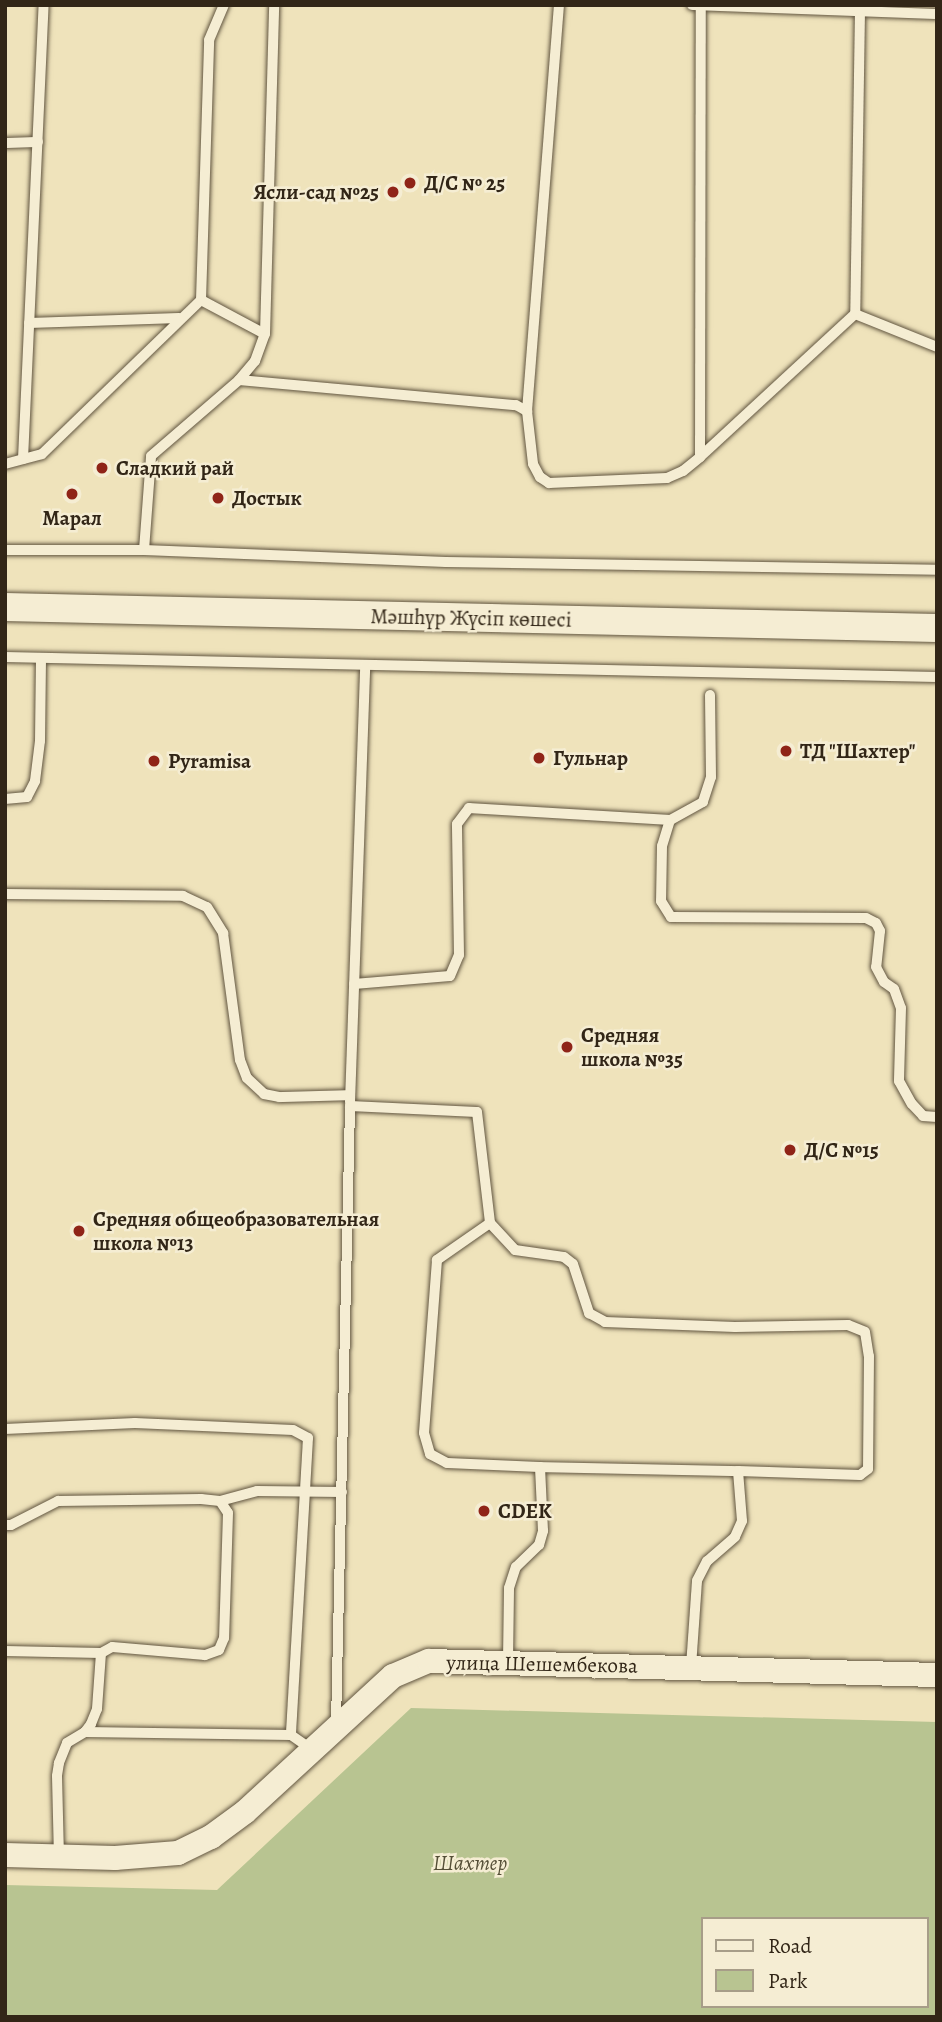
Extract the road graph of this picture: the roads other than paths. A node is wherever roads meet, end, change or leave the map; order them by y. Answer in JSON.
{"nodes":[{"id":1,"x":44,"y":5,"type":"edge"},
{"id":2,"x":224,"y":5,"type":"edge"},
{"id":3,"x":274,"y":5,"type":"edge"},
{"id":4,"x":559,"y":5,"type":"edge"},
{"id":5,"x":692,"y":5,"type":"edge"},
{"id":6,"x":701,"y":6,"type":"edge"},
{"id":7,"x":860,"y":11,"type":"junction"},
{"id":8,"x":937,"y":14,"type":"edge"},
{"id":9,"x":38,"y":142,"type":"junction"},
{"id":10,"x":5,"y":143,"type":"edge"},
{"id":11,"x":201,"y":300,"type":"junction"},
{"id":12,"x":855,"y":314,"type":"junction"},
{"id":13,"x":179,"y":318,"type":"junction"},
{"id":14,"x":29,"y":323,"type":"junction"},
{"id":15,"x":265,"y":334,"type":"junction"},
{"id":16,"x":937,"y":347,"type":"edge"},
{"id":17,"x":239,"y":380,"type":"junction"},
{"id":18,"x":527,"y":411,"type":"junction"},
{"id":19,"x":700,"y":457,"type":"junction"},
{"id":20,"x":23,"y":459,"type":"junction"},
{"id":21,"x":5,"y":464,"type":"edge"},
{"id":22,"x":5,"y":550,"type":"edge"},
{"id":23,"x":144,"y":550,"type":"junction"},
{"id":24,"x":937,"y":570,"type":"edge"},
{"id":25,"x":5,"y":607,"type":"edge"},
{"id":26,"x":937,"y":628,"type":"edge"},
{"id":27,"x":5,"y":657,"type":"edge"},
{"id":28,"x":41,"y":658,"type":"junction"},
{"id":29,"x":365,"y":665,"type":"junction"},
{"id":30,"x":937,"y":677,"type":"edge"},
{"id":31,"x":710,"y":695,"type":"dead end"},
{"id":32,"x":5,"y":799,"type":"edge"},
{"id":33,"x":670,"y":820,"type":"junction"},
{"id":34,"x":5,"y":894,"type":"edge"},
{"id":35,"x":354,"y":984,"type":"junction"},
{"id":36,"x":350,"y":1101,"type":"junction"},
{"id":37,"x":937,"y":1117,"type":"edge"},
{"id":38,"x":489,"y":1223,"type":"junction"},
{"id":39,"x":5,"y":1429,"type":"edge"},
{"id":40,"x":540,"y":1468,"type":"junction"},
{"id":41,"x":737,"y":1471,"type":"junction"},
{"id":42,"x":306,"y":1492,"type":"junction"},
{"id":43,"x":342,"y":1492,"type":"junction"},
{"id":44,"x":220,"y":1501,"type":"junction"},
{"id":45,"x":5,"y":1525,"type":"edge"},
{"id":46,"x":5,"y":1650,"type":"edge"},
{"id":47,"x":101,"y":1653,"type":"junction"},
{"id":48,"x":508,"y":1665,"type":"junction"},
{"id":49,"x":691,"y":1666,"type":"junction"},
{"id":50,"x":937,"y":1675,"type":"edge"},
{"id":51,"x":336,"y":1727,"type":"junction"},
{"id":52,"x":85,"y":1732,"type":"junction"},
{"id":53,"x":291,"y":1735,"type":"junction"},
{"id":54,"x":312,"y":1749,"type":"junction"},
{"id":55,"x":5,"y":1855,"type":"edge"},
{"id":56,"x":59,"y":1856,"type":"junction"}],
"edges":[{"from":1,"to":9,"type":"lane"},
{"from":2,"to":11,"type":"lane"},
{"from":3,"to":15,"type":"lane"},
{"from":4,"to":18,"type":"lane"},
{"from":5,"to":6,"type":"lane"},
{"from":6,"to":7,"type":"lane"},
{"from":6,"to":19,"type":"lane"},
{"from":7,"to":8,"type":"lane"},
{"from":7,"to":12,"type":"lane"},
{"from":9,"to":10,"type":"lane"},
{"from":9,"to":14,"type":"lane"},
{"from":11,"to":13,"type":"lane"},
{"from":11,"to":15,"type":"lane"},
{"from":12,"to":16,"type":"lane"},
{"from":12,"to":19,"type":"lane"},
{"from":13,"to":14,"type":"lane"},
{"from":13,"to":20,"type":"lane"},
{"from":14,"to":20,"type":"lane"},
{"from":15,"to":17,"type":"lane"},
{"from":17,"to":18,"type":"lane"},
{"from":17,"to":23,"type":"lane"},
{"from":18,"to":19,"type":"lane"},
{"from":20,"to":21,"type":"lane"},
{"from":22,"to":23,"type":"lane"},
{"from":23,"to":24,"type":"lane"},
{"from":25,"to":26,"type":"main road","name":"Мәшһүр Жүсіп көшесі"},
{"from":27,"to":28,"type":"lane"},
{"from":28,"to":29,"type":"lane"},
{"from":28,"to":32,"type":"lane"},
{"from":29,"to":30,"type":"lane"},
{"from":29,"to":35,"type":"lane"},
{"from":31,"to":33,"type":"lane"},
{"from":33,"to":35,"type":"lane"},
{"from":33,"to":37,"type":"lane"},
{"from":34,"to":36,"type":"lane"},
{"from":35,"to":36,"type":"lane"},
{"from":36,"to":38,"type":"lane"},
{"from":36,"to":43,"type":"lane"},
{"from":38,"to":40,"type":"lane"},
{"from":38,"to":41,"type":"lane"},
{"from":39,"to":42,"type":"lane"},
{"from":40,"to":41,"type":"lane"},
{"from":40,"to":48,"type":"lane"},
{"from":41,"to":49,"type":"lane"},
{"from":42,"to":43,"type":"lane"},
{"from":42,"to":44,"type":"lane"},
{"from":42,"to":53,"type":"lane"},
{"from":43,"to":51,"type":"lane"},
{"from":44,"to":45,"type":"lane"},
{"from":44,"to":47,"type":"lane"},
{"from":46,"to":47,"type":"lane"},
{"from":47,"to":52,"type":"lane"},
{"from":48,"to":49,"type":"street","name":"улица Шешембекова"},
{"from":48,"to":51,"type":"street","name":"улица Шешембекова"},
{"from":49,"to":50,"type":"street","name":"улица Шешембекова"},
{"from":51,"to":54,"type":"street","name":"улица Шешембекова"},
{"from":52,"to":53,"type":"lane"},
{"from":52,"to":56,"type":"lane"},
{"from":53,"to":54,"type":"lane"},
{"from":54,"to":56,"type":"street","name":"улица Шешембекова"},
{"from":55,"to":56,"type":"street","name":"улица Шешембекова"}]}
